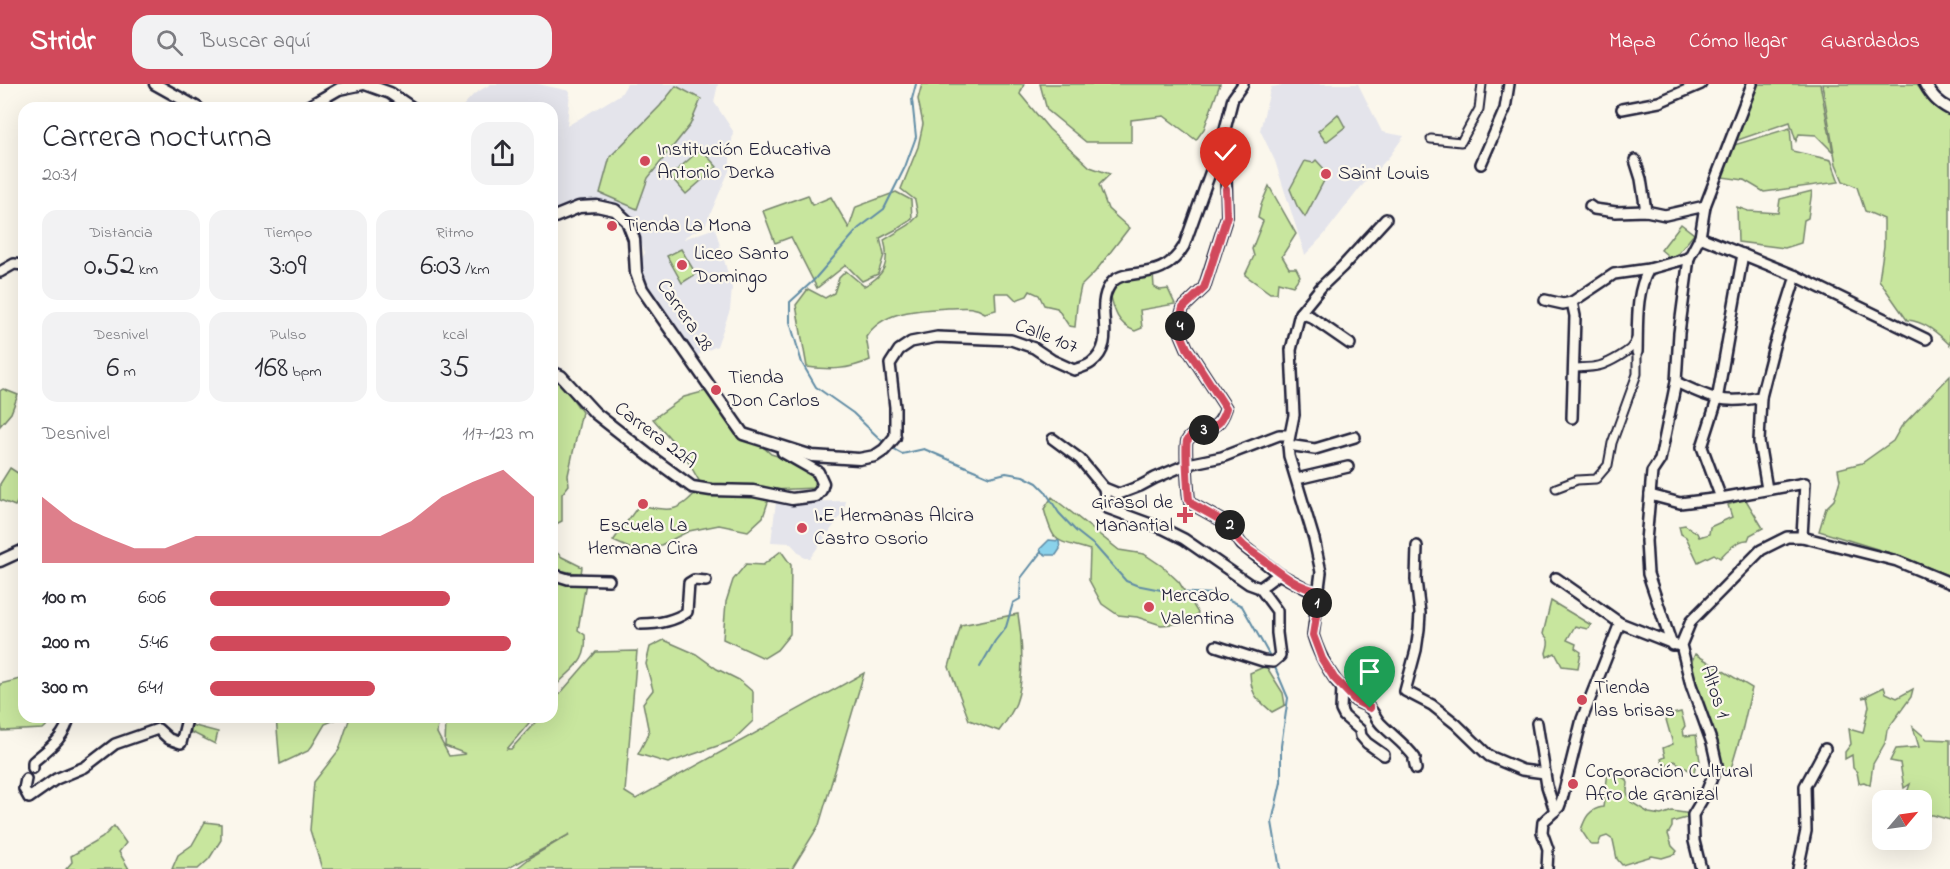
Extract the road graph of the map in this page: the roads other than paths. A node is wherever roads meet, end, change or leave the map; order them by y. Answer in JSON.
{"nodes":[{"id":1,"x":155,"y":84,"type":"edge"},
{"id":2,"x":364,"y":84,"type":"edge"},
{"id":3,"x":1242,"y":84,"type":"edge"},
{"id":4,"x":1482,"y":84,"type":"edge"},
{"id":5,"x":1509,"y":84,"type":"edge"},
{"id":6,"x":1701,"y":84,"type":"edge"},
{"id":7,"x":1752,"y":84,"type":"edge"},
{"id":8,"x":1926,"y":84,"type":"edge"},
{"id":9,"x":187,"y":102,"type":"edge"},
{"id":10,"x":316,"y":102,"type":"edge"},
{"id":11,"x":403,"y":102,"type":"edge"},
{"id":12,"x":1949,"y":108,"type":"edge"},
{"id":13,"x":1622,"y":109,"type":"dead end"},
{"id":14,"x":1223,"y":137,"type":"junction"},
{"id":15,"x":1431,"y":139,"type":"dead end"},
{"id":16,"x":1635,"y":160,"type":"dead end"},
{"id":17,"x":1481,"y":164,"type":"dead end"},
{"id":18,"x":1590,"y":206,"type":"dead end"},
{"id":19,"x":1706,"y":206,"type":"junction"},
{"id":20,"x":1646,"y":211,"type":"junction"},
{"id":21,"x":558,"y":216,"type":"edge"},
{"id":22,"x":1386,"y":219,"type":"dead end"},
{"id":23,"x":1701,"y":237,"type":"junction"},
{"id":24,"x":1743,"y":254,"type":"junction"},
{"id":25,"x":1689,"y":258,"type":"junction"},
{"id":26,"x":18,"y":264,"type":"edge"},
{"id":27,"x":1649,"y":269,"type":"junction"},
{"id":28,"x":0,"y":272,"type":"edge"},
{"id":29,"x":1796,"y":276,"type":"junction"},
{"id":30,"x":1545,"y":300,"type":"dead end"},
{"id":31,"x":1572,"y":302,"type":"junction"},
{"id":32,"x":1300,"y":313,"type":"junction"},
{"id":33,"x":1638,"y":334,"type":"junction"},
{"id":34,"x":1926,"y":339,"type":"dead end"},
{"id":35,"x":1350,"y":344,"type":"dead end"},
{"id":36,"x":1637,"y":352,"type":"joint"},
{"id":37,"x":1574,"y":368,"type":"junction"},
{"id":38,"x":558,"y":375,"type":"edge"},
{"id":39,"x":1676,"y":382,"type":"junction"},
{"id":40,"x":1761,"y":397,"type":"junction"},
{"id":41,"x":1717,"y":400,"type":"junction"},
{"id":42,"x":1572,"y":418,"type":"dead end"},
{"id":43,"x":1355,"y":436,"type":"dead end"},
{"id":44,"x":895,"y":437,"type":"joint"},
{"id":45,"x":1053,"y":439,"type":"dead end"},
{"id":46,"x":1289,"y":440,"type":"junction"},
{"id":47,"x":773,"y":445,"type":"junction"},
{"id":48,"x":1188,"y":464,"type":"junction"},
{"id":49,"x":1348,"y":467,"type":"dead end"},
{"id":50,"x":1297,"y":479,"type":"junction"},
{"id":51,"x":1104,"y":488,"type":"junction"},
{"id":52,"x":1556,"y":488,"type":"dead end"},
{"id":53,"x":1767,"y":489,"type":"junction"},
{"id":54,"x":1650,"y":495,"type":"junction"},
{"id":55,"x":1721,"y":498,"type":"junction"},
{"id":56,"x":1802,"y":537,"type":"junction"},
{"id":57,"x":1417,"y":546,"type":"dead end"},
{"id":58,"x":18,"y":553,"type":"edge"},
{"id":59,"x":0,"y":561,"type":"edge"},
{"id":60,"x":1279,"y":574,"type":"junction"},
{"id":61,"x":558,"y":576,"type":"edge"},
{"id":62,"x":1556,"y":578,"type":"dead end"},
{"id":63,"x":609,"y":580,"type":"dead end"},
{"id":64,"x":706,"y":581,"type":"dead end"},
{"id":65,"x":1950,"y":583,"type":"edge"},
{"id":66,"x":1260,"y":588,"type":"junction"},
{"id":67,"x":1320,"y":592,"type":"junction"},
{"id":68,"x":1620,"y":623,"type":"junction"},
{"id":69,"x":641,"y":624,"type":"dead end"},
{"id":70,"x":1676,"y":645,"type":"junction"},
{"id":71,"x":1216,"y":646,"type":"dead end"},
{"id":72,"x":1342,"y":686,"type":"junction"},
{"id":73,"x":68,"y":723,"type":"edge"},
{"id":74,"x":186,"y":723,"type":"edge"},
{"id":75,"x":1537,"y":723,"type":"dead end"},
{"id":76,"x":1825,"y":748,"type":"dead end"},
{"id":77,"x":1384,"y":755,"type":"dead end"},
{"id":78,"x":33,"y":768,"type":"dead end"},
{"id":79,"x":1416,"y":769,"type":"dead end"},
{"id":80,"x":1545,"y":773,"type":"junction"},
{"id":81,"x":26,"y":779,"type":"dead end"},
{"id":82,"x":1555,"y":811,"type":"junction"},
{"id":83,"x":1546,"y":869,"type":"edge"},
{"id":84,"x":1701,"y":869,"type":"edge"},
{"id":85,"x":1798,"y":869,"type":"edge"}],
"edges":[{"from":1,"to":9,"type":"street"},
{"from":2,"to":10,"type":"street"},
{"from":2,"to":11,"type":"street"},
{"from":3,"to":14,"type":"street","name":"Calle 107"},
{"from":4,"to":15,"type":"street"},
{"from":5,"to":17,"type":"street"},
{"from":6,"to":13,"type":"street"},
{"from":7,"to":19,"type":"street"},
{"from":8,"to":12,"type":"street"},
{"from":14,"to":44,"type":"street","name":"Calle 107"},
{"from":14,"to":48,"type":"street"},
{"from":16,"to":20,"type":"street"},
{"from":18,"to":20,"type":"street"},
{"from":19,"to":20,"type":"street"},
{"from":19,"to":23,"type":"street"},
{"from":21,"to":47,"type":"street","name":"Carrera 28"},
{"from":22,"to":32,"type":"street"},
{"from":23,"to":24,"type":"street"},
{"from":23,"to":25,"type":"street"},
{"from":24,"to":29,"type":"street"},
{"from":24,"to":41,"type":"street"},
{"from":25,"to":27,"type":"street"},
{"from":25,"to":39,"type":"street"},
{"from":26,"to":28,"type":"street"},
{"from":27,"to":31,"type":"street"},
{"from":27,"to":33,"type":"street"},
{"from":29,"to":34,"type":"street"},
{"from":29,"to":40,"type":"street"},
{"from":30,"to":31,"type":"street"},
{"from":31,"to":37,"type":"street"},
{"from":32,"to":35,"type":"street"},
{"from":32,"to":46,"type":"street"},
{"from":33,"to":36,"type":"street"},
{"from":33,"to":37,"type":"street"},
{"from":36,"to":52,"type":"street"},
{"from":37,"to":42,"type":"street"},
{"from":38,"to":47,"type":"street","name":"Carrera 22A"},
{"from":39,"to":41,"type":"street"},
{"from":39,"to":54,"type":"street"},
{"from":40,"to":41,"type":"street"},
{"from":40,"to":53,"type":"street"},
{"from":41,"to":55,"type":"street"},
{"from":43,"to":46,"type":"street"},
{"from":44,"to":47,"type":"street","name":"Calle 107"},
{"from":45,"to":51,"type":"street"},
{"from":46,"to":48,"type":"street"},
{"from":46,"to":50,"type":"street"},
{"from":48,"to":51,"type":"street"},
{"from":48,"to":60,"type":"street"},
{"from":49,"to":50,"type":"street"},
{"from":50,"to":67,"type":"street"},
{"from":51,"to":66,"type":"street"},
{"from":53,"to":55,"type":"street"},
{"from":53,"to":56,"type":"street"},
{"from":54,"to":55,"type":"street"},
{"from":54,"to":70,"type":"street"},
{"from":56,"to":65,"type":"street"},
{"from":56,"to":70,"type":"street","name":"Altos 1"},
{"from":57,"to":80,"type":"street"},
{"from":58,"to":59,"type":"street"},
{"from":60,"to":66,"type":"street"},
{"from":60,"to":67,"type":"street"},
{"from":61,"to":63,"type":"street"},
{"from":62,"to":68,"type":"street"},
{"from":64,"to":69,"type":"street"},
{"from":66,"to":71,"type":"street"},
{"from":67,"to":72,"type":"street"},
{"from":68,"to":70,"type":"street"},
{"from":68,"to":82,"type":"street"},
{"from":70,"to":84,"type":"street","name":"Altos 1"},
{"from":72,"to":77,"type":"street"},
{"from":72,"to":79,"type":"street"},
{"from":73,"to":78,"type":"street"},
{"from":74,"to":81,"type":"street"},
{"from":75,"to":80,"type":"street"},
{"from":76,"to":85,"type":"street"},
{"from":80,"to":82,"type":"street"},
{"from":82,"to":83,"type":"street"}]}
